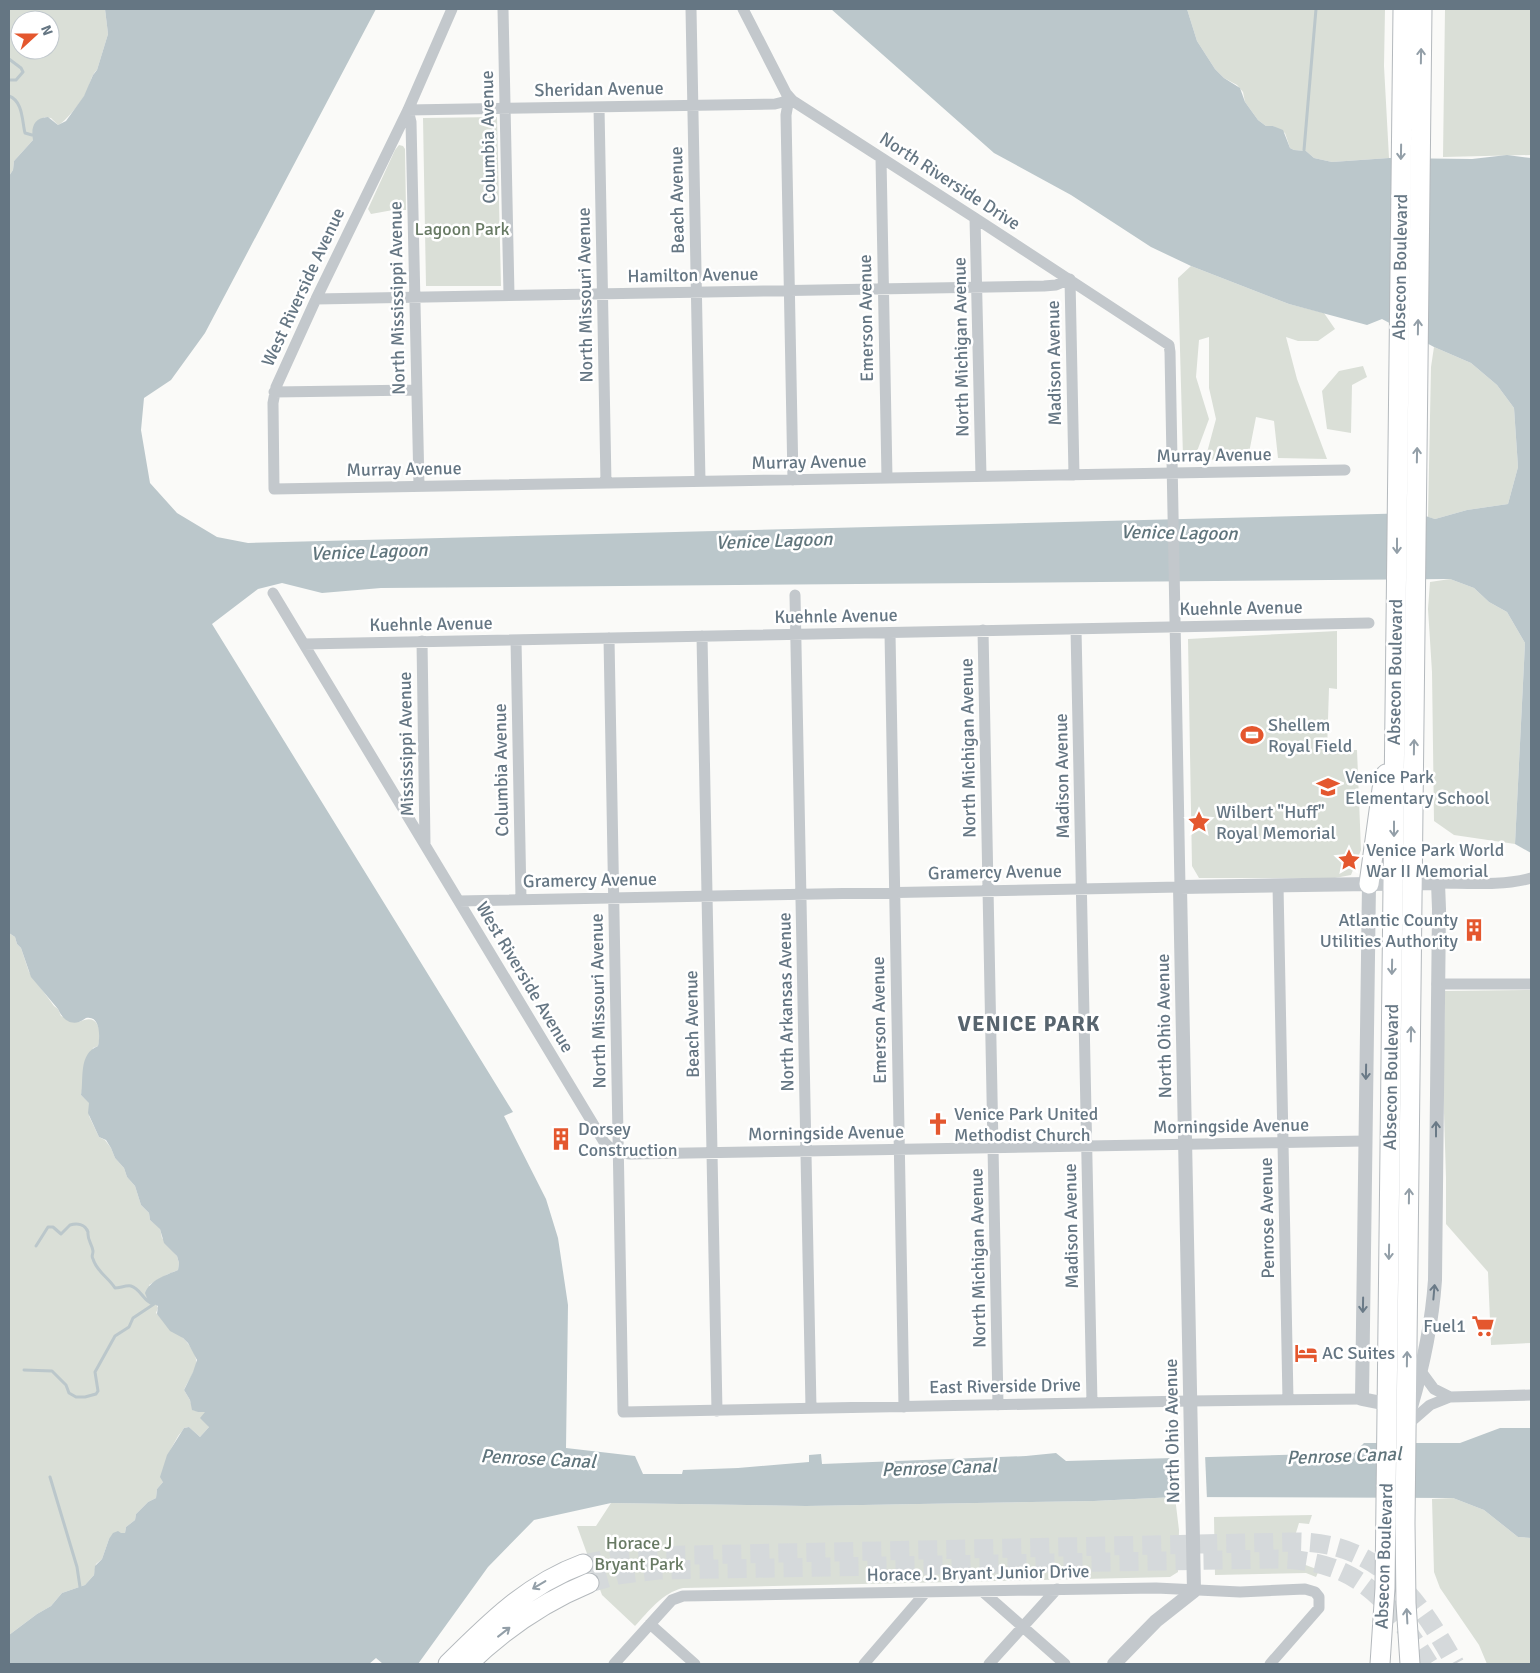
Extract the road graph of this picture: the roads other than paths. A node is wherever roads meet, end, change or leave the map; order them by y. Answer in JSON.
{"nodes":[{"id":1,"x":452,"y":9,"type":"edge"},
{"id":2,"x":503,"y":9,"type":"edge"},
{"id":3,"x":691,"y":9,"type":"edge"},
{"id":4,"x":743,"y":9,"type":"edge"},
{"id":5,"x":1403,"y":9,"type":"edge"},
{"id":6,"x":1422,"y":9,"type":"edge"},
{"id":7,"x":789,"y":98,"type":"junction"},
{"id":8,"x":693,"y":105,"type":"junction"},
{"id":9,"x":599,"y":107,"type":"junction"},
{"id":10,"x":506,"y":108,"type":"junction"},
{"id":11,"x":408,"y":110,"type":"junction"},
{"id":12,"x":881,"y":158,"type":"junction"},
{"id":13,"x":975,"y":218,"type":"junction"},
{"id":14,"x":1070,"y":279,"type":"junction"},
{"id":15,"x":977,"y":287,"type":"junction"},
{"id":16,"x":883,"y":288,"type":"junction"},
{"id":17,"x":790,"y":290,"type":"junction"},
{"id":18,"x":696,"y":292,"type":"junction"},
{"id":19,"x":603,"y":294,"type":"junction"},
{"id":20,"x":509,"y":295,"type":"junction"},
{"id":21,"x":415,"y":298,"type":"junction"},
{"id":22,"x":316,"y":299,"type":"junction"},
{"id":23,"x":1170,"y":352,"type":"joint"},
{"id":24,"x":417,"y":390,"type":"junction"},
{"id":25,"x":274,"y":392,"type":"junction"},
{"id":26,"x":1346,"y":470,"type":"dead end"},
{"id":27,"x":1172,"y":473,"type":"junction"},
{"id":28,"x":1074,"y":475,"type":"junction"},
{"id":29,"x":981,"y":476,"type":"junction"},
{"id":30,"x":887,"y":478,"type":"junction"},
{"id":31,"x":793,"y":480,"type":"junction"},
{"id":32,"x":700,"y":481,"type":"junction"},
{"id":33,"x":606,"y":483,"type":"junction"},
{"id":34,"x":419,"y":486,"type":"junction"},
{"id":35,"x":274,"y":489,"type":"joint"},
{"id":36,"x":273,"y":593,"type":"dead end"},
{"id":37,"x":795,"y":595,"type":"dead end"},
{"id":38,"x":1370,"y":623,"type":"dead end"},
{"id":39,"x":1176,"y":627,"type":"junction"},
{"id":40,"x":1076,"y":629,"type":"junction"},
{"id":41,"x":983,"y":630,"type":"junction"},
{"id":42,"x":890,"y":633,"type":"junction"},
{"id":43,"x":796,"y":634,"type":"junction"},
{"id":44,"x":702,"y":636,"type":"junction"},
{"id":45,"x":609,"y":638,"type":"junction"},
{"id":46,"x":516,"y":640,"type":"junction"},
{"id":47,"x":422,"y":641,"type":"junction"},
{"id":48,"x":304,"y":644,"type":"junction"},
{"id":49,"x":1394,"y":746,"type":"junction"},
{"id":50,"x":425,"y":846,"type":"junction"},
{"id":51,"x":1531,"y":878,"type":"edge"},
{"id":52,"x":1393,"y":883,"type":"junction"},
{"id":53,"x":1412,"y":883,"type":"junction"},
{"id":54,"x":1438,"y":883,"type":"junction"},
{"id":55,"x":1369,"y":884,"type":"junction"},
{"id":56,"x":1278,"y":885,"type":"junction"},
{"id":57,"x":1180,"y":887,"type":"junction"},
{"id":58,"x":1082,"y":889,"type":"junction"},
{"id":59,"x":988,"y":890,"type":"junction"},
{"id":60,"x":895,"y":892,"type":"junction"},
{"id":61,"x":801,"y":894,"type":"junction"},
{"id":62,"x":707,"y":896,"type":"junction"},
{"id":63,"x":614,"y":898,"type":"junction"},
{"id":64,"x":521,"y":899,"type":"junction"},
{"id":65,"x":459,"y":901,"type":"junction"},
{"id":66,"x":1437,"y":984,"type":"junction"},
{"id":67,"x":1531,"y":984,"type":"edge"},
{"id":68,"x":1365,"y":1141,"type":"junction"},
{"id":69,"x":1283,"y":1142,"type":"junction"},
{"id":70,"x":1185,"y":1144,"type":"junction"},
{"id":71,"x":1086,"y":1146,"type":"junction"},
{"id":72,"x":993,"y":1148,"type":"junction"},
{"id":73,"x":899,"y":1150,"type":"junction"},
{"id":74,"x":806,"y":1151,"type":"junction"},
{"id":75,"x":618,"y":1153,"type":"junction"},
{"id":76,"x":712,"y":1153,"type":"junction"},
{"id":77,"x":1420,"y":1370,"type":"junction"},
{"id":78,"x":1531,"y":1395,"type":"edge"},
{"id":79,"x":1450,"y":1397,"type":"junction"},
{"id":80,"x":1288,"y":1400,"type":"junction"},
{"id":81,"x":1362,"y":1400,"type":"junction"},
{"id":82,"x":1190,"y":1401,"type":"junction"},
{"id":83,"x":1092,"y":1403,"type":"junction"},
{"id":84,"x":998,"y":1405,"type":"junction"},
{"id":85,"x":904,"y":1407,"type":"junction"},
{"id":86,"x":811,"y":1408,"type":"junction"},
{"id":87,"x":717,"y":1411,"type":"junction"},
{"id":88,"x":1387,"y":1413,"type":"junction"},
{"id":89,"x":1407,"y":1425,"type":"junction"},
{"id":90,"x":583,"y":1564,"type":"tunnel mouth"},
{"id":91,"x":589,"y":1583,"type":"tunnel mouth"},
{"id":92,"x":1385,"y":1588,"type":"junction"},
{"id":93,"x":1057,"y":1589,"type":"junction"},
{"id":94,"x":982,"y":1591,"type":"junction"},
{"id":95,"x":1194,"y":1591,"type":"junction"},
{"id":96,"x":926,"y":1592,"type":"junction"},
{"id":97,"x":650,"y":1624,"type":"junction"},
{"id":98,"x":1023,"y":1626,"type":"junction"},
{"id":99,"x":448,"y":1664,"type":"edge"},
{"id":100,"x":468,"y":1664,"type":"edge"},
{"id":101,"x":614,"y":1664,"type":"edge"},
{"id":102,"x":695,"y":1664,"type":"edge"},
{"id":103,"x":864,"y":1664,"type":"edge"},
{"id":104,"x":990,"y":1664,"type":"edge"},
{"id":105,"x":1065,"y":1664,"type":"edge"},
{"id":106,"x":1114,"y":1664,"type":"edge"},
{"id":107,"x":1270,"y":1664,"type":"edge"},
{"id":108,"x":1380,"y":1664,"type":"edge"},
{"id":109,"x":1392,"y":1664,"type":"edge"},
{"id":110,"x":1410,"y":1664,"type":"edge"}],
"edges":[{"from":1,"to":11,"type":"street","name":"West Riverside Avenue"},
{"from":2,"to":10,"type":"street","name":"Columbia Avenue"},
{"from":3,"to":8,"type":"street","name":"Beach Avenue"},
{"from":4,"to":7,"type":"street","name":"North Riverside Drive"},
{"from":5,"to":49,"type":"highway","name":"Absecon Boulevard","one_way":true},
{"from":53,"to":6,"type":"highway","name":"Absecon Boulevard","one_way":true},
{"from":7,"to":8,"type":"street","name":"Sheridan Avenue"},
{"from":7,"to":12,"type":"street","name":"North Riverside Drive"},
{"from":7,"to":17,"type":"street"},
{"from":8,"to":9,"type":"street","name":"Sheridan Avenue"},
{"from":8,"to":18,"type":"street","name":"Beach Avenue"},
{"from":9,"to":10,"type":"street","name":"Sheridan Avenue"},
{"from":9,"to":19,"type":"street","name":"North Missouri Avenue"},
{"from":10,"to":11,"type":"street","name":"Sheridan Avenue"},
{"from":10,"to":20,"type":"street","name":"Columbia Avenue"},
{"from":11,"to":21,"type":"street","name":"North Mississippi Avenue"},
{"from":11,"to":22,"type":"street","name":"West Riverside Avenue"},
{"from":12,"to":13,"type":"street","name":"North Riverside Drive"},
{"from":12,"to":16,"type":"street","name":"Emerson Avenue"},
{"from":13,"to":14,"type":"street","name":"North Riverside Drive"},
{"from":13,"to":15,"type":"street","name":"North Michigan Avenue"},
{"from":14,"to":15,"type":"street","name":"Hamilton Avenue"},
{"from":14,"to":23,"type":"street","name":"North Riverside Drive"},
{"from":14,"to":28,"type":"street","name":"Madison Avenue"},
{"from":15,"to":16,"type":"street","name":"Hamilton Avenue"},
{"from":15,"to":29,"type":"street","name":"North Michigan Avenue"},
{"from":16,"to":17,"type":"street","name":"Hamilton Avenue"},
{"from":16,"to":30,"type":"street","name":"Emerson Avenue"},
{"from":17,"to":18,"type":"street","name":"Hamilton Avenue"},
{"from":17,"to":31,"type":"street"},
{"from":18,"to":19,"type":"street","name":"Hamilton Avenue"},
{"from":18,"to":32,"type":"street","name":"Beach Avenue"},
{"from":19,"to":20,"type":"street","name":"Hamilton Avenue"},
{"from":19,"to":33,"type":"street","name":"North Missouri Avenue"},
{"from":20,"to":21,"type":"street","name":"Hamilton Avenue"},
{"from":21,"to":22,"type":"street","name":"Hamilton Avenue"},
{"from":21,"to":24,"type":"street","name":"North Mississippi Avenue"},
{"from":22,"to":25,"type":"street","name":"West Riverside Avenue"},
{"from":23,"to":27,"type":"street","name":"North Ohio Avenue"},
{"from":24,"to":25,"type":"street"},
{"from":24,"to":34,"type":"street","name":"North Mississippi Avenue"},
{"from":25,"to":35,"type":"street","name":"West Riverside Avenue"},
{"from":26,"to":27,"type":"street","name":"Murray Avenue"},
{"from":27,"to":28,"type":"street","name":"Murray Avenue"},
{"from":27,"to":39,"type":"street","name":"North Ohio Avenue"},
{"from":28,"to":29,"type":"street","name":"Murray Avenue"},
{"from":29,"to":30,"type":"street","name":"Murray Avenue"},
{"from":30,"to":31,"type":"street","name":"Murray Avenue"},
{"from":31,"to":32,"type":"street","name":"Murray Avenue"},
{"from":32,"to":33,"type":"street","name":"Murray Avenue"},
{"from":33,"to":34,"type":"street","name":"Murray Avenue"},
{"from":34,"to":35,"type":"street","name":"Murray Avenue"},
{"from":36,"to":48,"type":"street","name":"West Riverside Avenue"},
{"from":37,"to":43,"type":"street","name":"North Arkansas Avenue"},
{"from":38,"to":39,"type":"street","name":"Kuehnle Avenue"},
{"from":39,"to":40,"type":"street","name":"Kuehnle Avenue"},
{"from":39,"to":57,"type":"street","name":"North Ohio Avenue"},
{"from":40,"to":41,"type":"street","name":"Kuehnle Avenue"},
{"from":40,"to":58,"type":"street","name":"Madison Avenue"},
{"from":41,"to":42,"type":"street","name":"Kuehnle Avenue"},
{"from":41,"to":59,"type":"street","name":"North Michigan Avenue"},
{"from":42,"to":43,"type":"street","name":"Kuehnle Avenue"},
{"from":42,"to":60,"type":"street","name":"Emerson Avenue"},
{"from":43,"to":44,"type":"street","name":"Kuehnle Avenue"},
{"from":43,"to":61,"type":"street","name":"North Arkansas Avenue"},
{"from":44,"to":45,"type":"street","name":"Kuehnle Avenue"},
{"from":44,"to":62,"type":"street","name":"Beach Avenue"},
{"from":45,"to":46,"type":"street","name":"Kuehnle Avenue"},
{"from":45,"to":63,"type":"street","name":"North Missouri Avenue"},
{"from":46,"to":47,"type":"street","name":"Kuehnle Avenue"},
{"from":46,"to":64,"type":"street","name":"Columbia Avenue"},
{"from":47,"to":48,"type":"street","name":"Kuehnle Avenue"},
{"from":47,"to":50,"type":"street","name":"Mississippi Avenue"},
{"from":48,"to":50,"type":"street","name":"West Riverside Avenue"},
{"from":49,"to":52,"type":"highway","name":"Absecon Boulevard","one_way":true},
{"from":49,"to":55,"type":"highway"},
{"from":50,"to":65,"type":"street","name":"West Riverside Avenue"},
{"from":51,"to":54,"type":"street","name":"Gramercy Avenue"},
{"from":52,"to":53,"type":"street","name":"Gramercy Avenue"},
{"from":52,"to":55,"type":"street","name":"Gramercy Avenue"},
{"from":52,"to":88,"type":"highway","name":"Absecon Boulevard","one_way":true},
{"from":53,"to":54,"type":"street","name":"Gramercy Avenue"},
{"from":89,"to":53,"type":"highway","name":"Absecon Boulevard","one_way":true},
{"from":54,"to":66,"type":"street","name":"Absecon Boulevard"},
{"from":55,"to":56,"type":"street","name":"Gramercy Avenue"},
{"from":55,"to":68,"type":"street","name":"Absecon Boulevard","one_way":true},
{"from":56,"to":57,"type":"street","name":"Gramercy Avenue"},
{"from":56,"to":69,"type":"street","name":"Penrose Avenue"},
{"from":57,"to":58,"type":"street","name":"Gramercy Avenue"},
{"from":57,"to":70,"type":"street","name":"North Ohio Avenue"},
{"from":58,"to":59,"type":"street","name":"Gramercy Avenue"},
{"from":58,"to":71,"type":"street","name":"Madison Avenue"},
{"from":59,"to":60,"type":"street","name":"Gramercy Avenue"},
{"from":59,"to":72,"type":"street","name":"North Michigan Avenue"},
{"from":60,"to":61,"type":"street","name":"Gramercy Avenue"},
{"from":60,"to":73,"type":"street","name":"Emerson Avenue"},
{"from":61,"to":62,"type":"street","name":"Gramercy Avenue"},
{"from":61,"to":74,"type":"street","name":"North Arkansas Avenue"},
{"from":62,"to":63,"type":"street","name":"Gramercy Avenue"},
{"from":62,"to":76,"type":"street","name":"Beach Avenue"},
{"from":63,"to":64,"type":"street","name":"Gramercy Avenue"},
{"from":63,"to":75,"type":"street","name":"North Missouri Avenue"},
{"from":64,"to":65,"type":"street","name":"Gramercy Avenue"},
{"from":65,"to":75,"type":"street","name":"West Riverside Avenue"},
{"from":66,"to":67,"type":"street"},
{"from":77,"to":66,"type":"street","name":"Absecon Boulevard","one_way":true},
{"from":68,"to":69,"type":"street","name":"Morningside Avenue"},
{"from":68,"to":81,"type":"street","name":"Absecon Boulevard","one_way":true},
{"from":69,"to":70,"type":"street","name":"Morningside Avenue"},
{"from":69,"to":80,"type":"street","name":"Penrose Avenue"},
{"from":70,"to":71,"type":"street","name":"Morningside Avenue"},
{"from":70,"to":82,"type":"street","name":"North Ohio Avenue"},
{"from":71,"to":72,"type":"street","name":"Morningside Avenue"},
{"from":71,"to":83,"type":"street","name":"Madison Avenue"},
{"from":72,"to":73,"type":"street","name":"Morningside Avenue"},
{"from":72,"to":84,"type":"street","name":"North Michigan Avenue"},
{"from":73,"to":74,"type":"street","name":"Morningside Avenue"},
{"from":73,"to":85,"type":"street","name":"Emerson Avenue"},
{"from":74,"to":76,"type":"street","name":"Morningside Avenue"},
{"from":74,"to":86,"type":"street","name":"North Arkansas Avenue"},
{"from":75,"to":76,"type":"street","name":"Morningside Avenue"},
{"from":75,"to":87,"type":"street","name":"East Riverside Drive"},
{"from":76,"to":87,"type":"street","name":"Beach Avenue"},
{"from":77,"to":79,"type":"street"},
{"from":77,"to":89,"type":"street","name":"Absecon Boulevard"},
{"from":78,"to":79,"type":"street"},
{"from":79,"to":89,"type":"street"},
{"from":80,"to":81,"type":"street","name":"East Riverside Drive"},
{"from":80,"to":82,"type":"street","name":"East Riverside Drive"},
{"from":81,"to":88,"type":"street","name":"East Riverside Drive"},
{"from":82,"to":83,"type":"street","name":"East Riverside Drive"},
{"from":82,"to":95,"type":"street","name":"North Ohio Avenue"},
{"from":83,"to":84,"type":"street","name":"East Riverside Drive"},
{"from":84,"to":85,"type":"street","name":"East Riverside Drive"},
{"from":85,"to":86,"type":"street","name":"East Riverside Drive"},
{"from":86,"to":87,"type":"street","name":"East Riverside Drive"},
{"from":88,"to":92,"type":"highway","name":"Absecon Boulevard"},
{"from":110,"to":89,"type":"highway","name":"Absecon Boulevard","one_way":true},
{"from":90,"to":99,"type":"highway","one_way":true},
{"from":100,"to":91,"type":"highway","one_way":true},
{"from":92,"to":108,"type":"highway","name":"Absecon Boulevard"},
{"from":92,"to":109,"type":"highway"},
{"from":93,"to":94,"type":"street","name":"Horace J. Bryant Junior Drive"},
{"from":93,"to":95,"type":"street","name":"Horace J. Bryant Junior Drive"},
{"from":93,"to":98,"type":"street"},
{"from":94,"to":96,"type":"street","name":"Horace J. Bryant Junior Drive"},
{"from":94,"to":98,"type":"street"},
{"from":95,"to":106,"type":"street"},
{"from":95,"to":107,"type":"street","name":"Horace J. Bryant Junior Drive"},
{"from":96,"to":97,"type":"street","name":"Horace J. Bryant Junior Drive"},
{"from":96,"to":103,"type":"street"},
{"from":97,"to":101,"type":"street"},
{"from":97,"to":102,"type":"street"},
{"from":98,"to":104,"type":"street"},
{"from":98,"to":105,"type":"street"}]}
